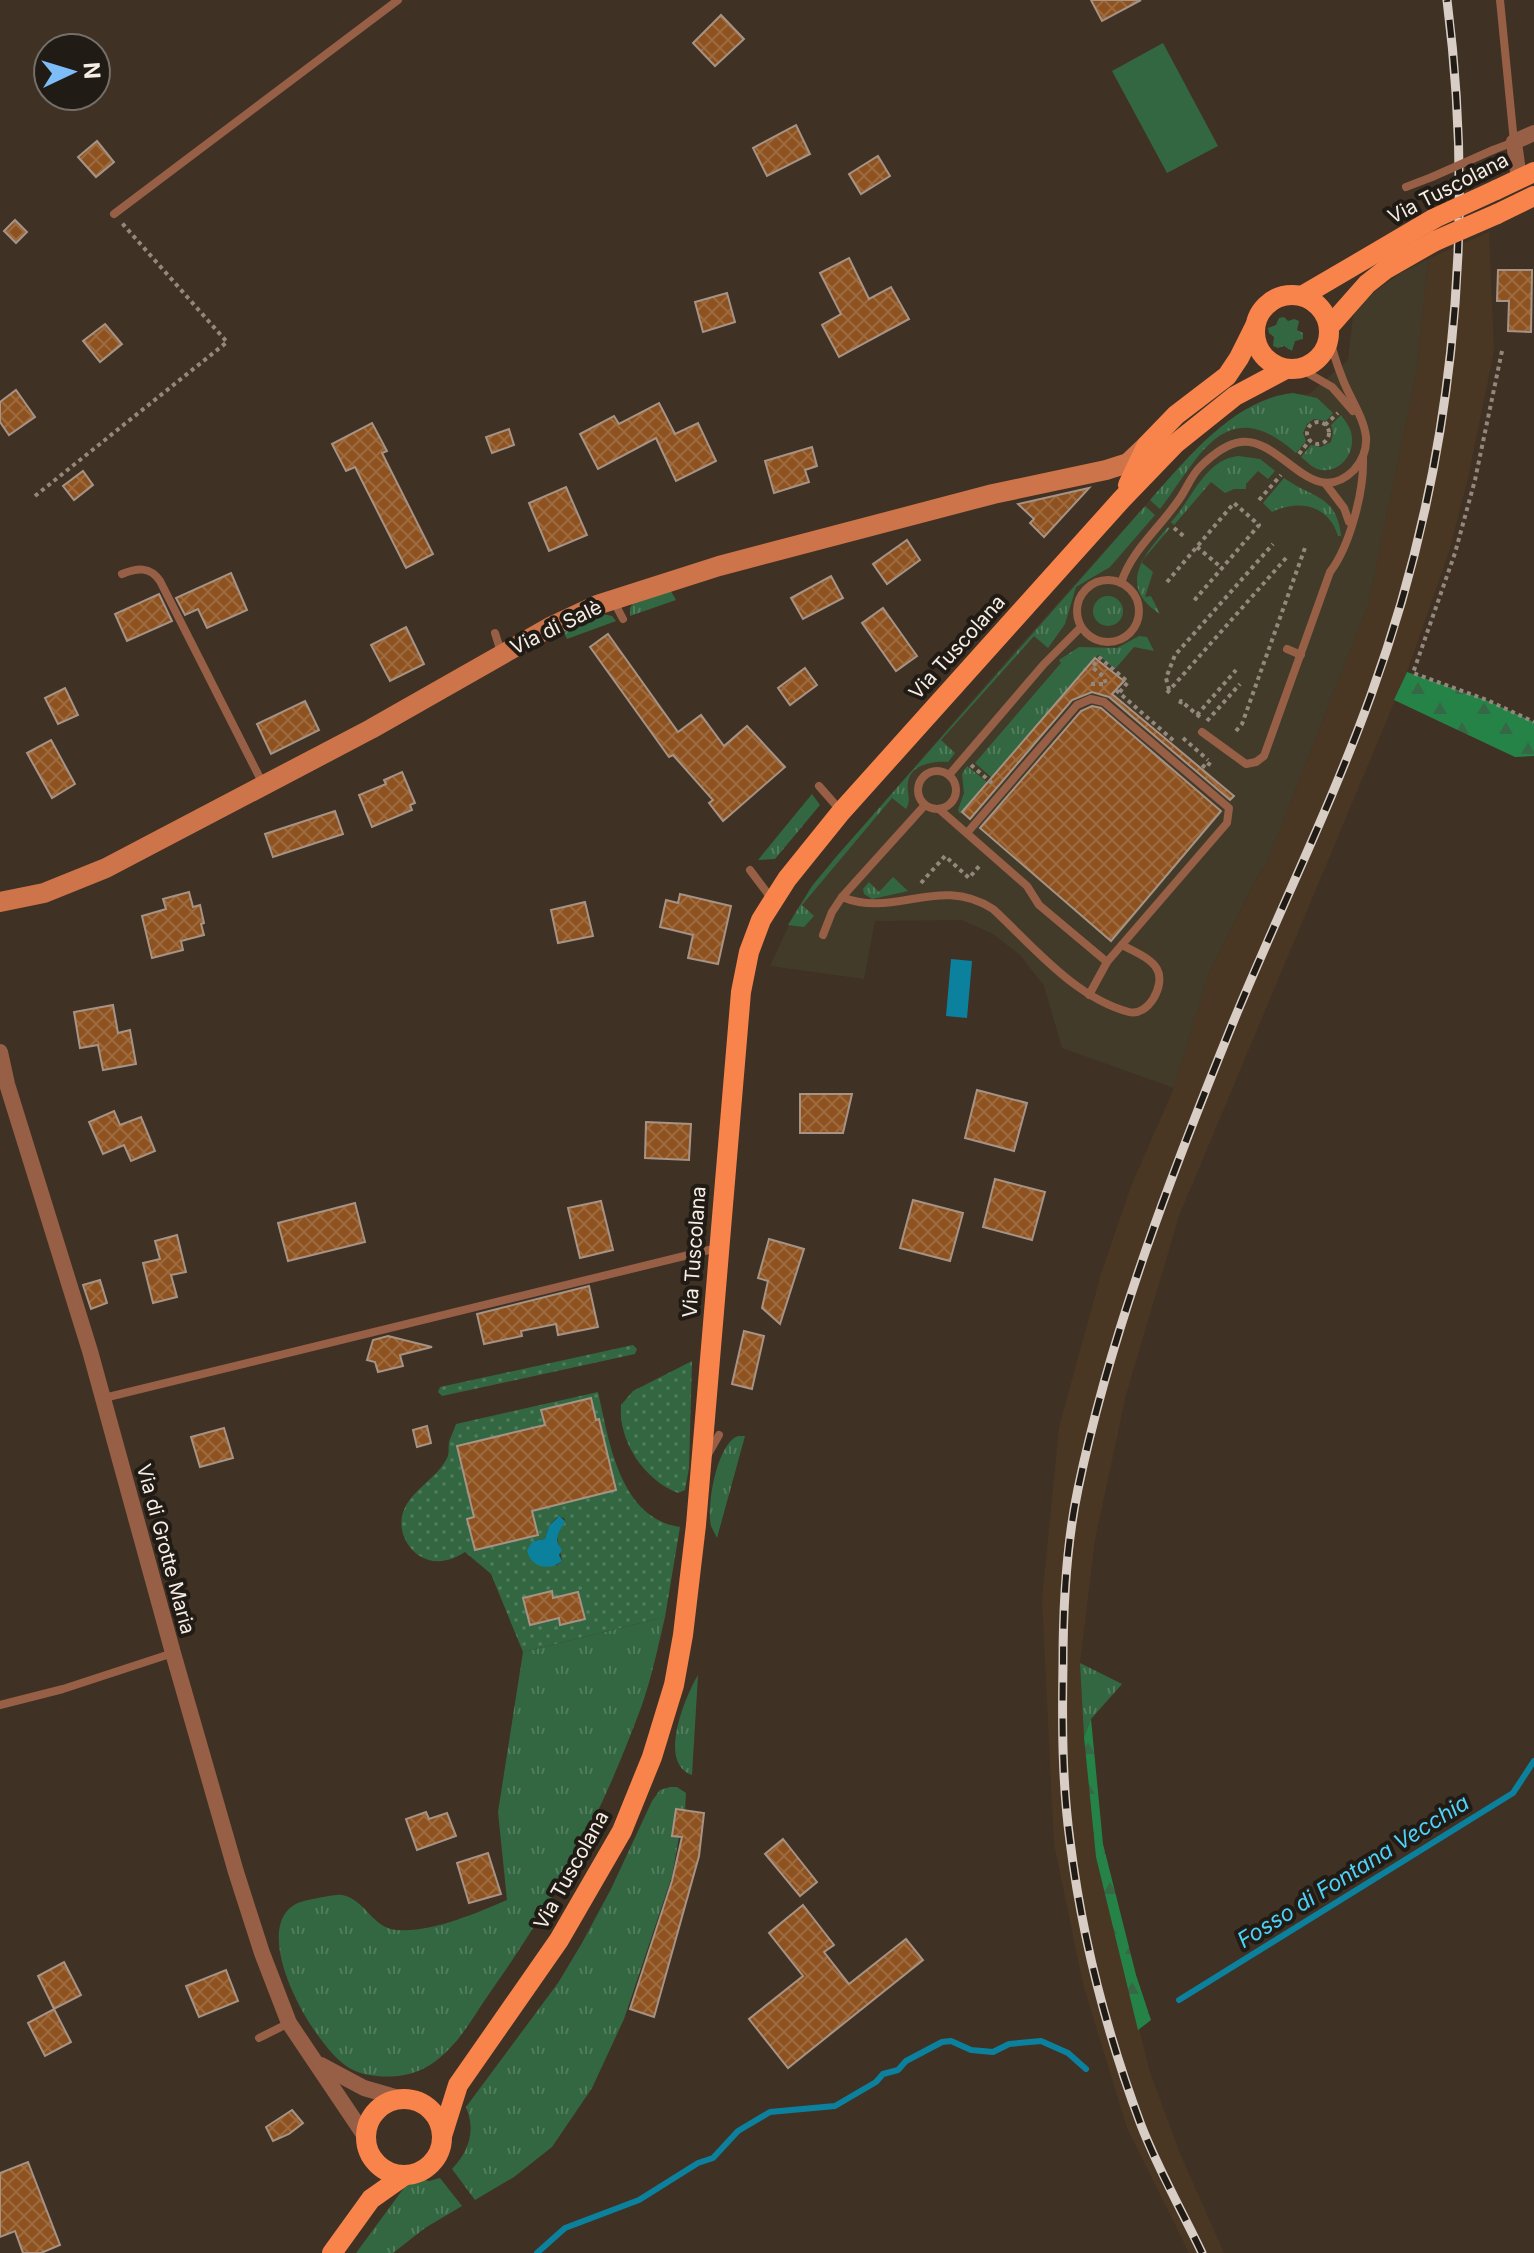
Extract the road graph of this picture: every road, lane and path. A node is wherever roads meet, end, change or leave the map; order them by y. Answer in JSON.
{"nodes":[{"id":1,"x":398,"y":0,"type":"edge"},
{"id":2,"x":1500,"y":0,"type":"edge"},
{"id":3,"x":1534,"y":133,"type":"edge"},
{"id":4,"x":1514,"y":142,"type":"junction"},
{"id":5,"x":1526,"y":175,"type":"edge"},
{"id":6,"x":1406,"y":187,"type":"dead end"},
{"id":7,"x":1534,"y":196,"type":"edge"},
{"id":8,"x":114,"y":214,"type":"joint"},
{"id":9,"x":1302,"y":296,"type":"junction"},
{"id":10,"x":1257,"y":321,"type":"junction"},
{"id":11,"x":1329,"y":330,"type":"junction"},
{"id":12,"x":1502,"y":351,"type":"dead end"},
{"id":13,"x":1292,"y":368,"type":"junction"},
{"id":14,"x":1338,"y":413,"type":"dead end"},
{"id":15,"x":1361,"y":421,"type":"junction"},
{"id":16,"x":1325,"y":425,"type":"junction"},
{"id":17,"x":1310,"y":440,"type":"junction"},
{"id":18,"x":1147,"y":445,"type":"junction"},
{"id":19,"x":1299,"y":455,"type":"dead end"},
{"id":20,"x":1363,"y":459,"type":"junction"},
{"id":21,"x":1281,"y":475,"type":"dead end"},
{"id":22,"x":1325,"y":483,"type":"junction"},
{"id":23,"x":35,"y":496,"type":"dead end"},
{"id":24,"x":1122,"y":499,"type":"junction"},
{"id":25,"x":1259,"y":500,"type":"dead end"},
{"id":26,"x":1253,"y":508,"type":"dead end"},
{"id":27,"x":1247,"y":514,"type":"junction"},
{"id":28,"x":1172,"y":526,"type":"dead end"},
{"id":29,"x":1350,"y":527,"type":"junction"},
{"id":30,"x":1186,"y":538,"type":"dead end"},
{"id":31,"x":1273,"y":544,"type":"dead end"},
{"id":32,"x":1306,"y":545,"type":"dead end"},
{"id":33,"x":1197,"y":547,"type":"junction"},
{"id":34,"x":1286,"y":558,"type":"dead end"},
{"id":35,"x":1222,"y":568,"type":"junction"},
{"id":36,"x":122,"y":574,"type":"dead end"},
{"id":37,"x":1167,"y":582,"type":"dead end"},
{"id":38,"x":1121,"y":583,"type":"junction"},
{"id":39,"x":612,"y":600,"type":"junction"},
{"id":40,"x":1192,"y":603,"type":"dead end"},
{"id":41,"x":623,"y":619,"type":"dead end"},
{"id":42,"x":1081,"y":627,"type":"junction"},
{"id":43,"x":495,"y":633,"type":"dead end"},
{"id":44,"x":1287,"y":649,"type":"dead end"},
{"id":45,"x":501,"y":653,"type":"junction"},
{"id":46,"x":1301,"y":655,"type":"junction"},
{"id":47,"x":1236,"y":670,"type":"dead end"},
{"id":48,"x":1104,"y":677,"type":"dead end"},
{"id":49,"x":1240,"y":684,"type":"dead end"},
{"id":50,"x":1180,"y":704,"type":"dead end"},
{"id":51,"x":1153,"y":708,"type":"dead end"},
{"id":52,"x":1197,"y":715,"type":"junction"},
{"id":53,"x":1146,"y":716,"type":"junction"},
{"id":54,"x":1166,"y":719,"type":"dead end"},
{"id":55,"x":1534,"y":722,"type":"edge"},
{"id":56,"x":1159,"y":727,"type":"junction"},
{"id":57,"x":1236,"y":731,"type":"dead end"},
{"id":58,"x":1202,"y":732,"type":"dead end"},
{"id":59,"x":1182,"y":739,"type":"junction"},
{"id":60,"x":1190,"y":740,"type":"dead end"},
{"id":61,"x":1195,"y":758,"type":"dead end"},
{"id":62,"x":971,"y":765,"type":"dead end"},
{"id":63,"x":949,"y":775,"type":"junction"},
{"id":64,"x":989,"y":779,"type":"dead end"},
{"id":65,"x":264,"y":785,"type":"junction"},
{"id":66,"x":819,"y":786,"type":"dead end"},
{"id":67,"x":925,"y":805,"type":"junction"},
{"id":68,"x":939,"y":809,"type":"junction"},
{"id":69,"x":841,"y":812,"type":"junction"},
{"id":70,"x":967,"y":833,"type":"junction"},
{"id":71,"x":983,"y":862,"type":"dead end"},
{"id":72,"x":750,"y":870,"type":"dead end"},
{"id":73,"x":842,"y":897,"type":"junction"},
{"id":74,"x":908,"y":899,"type":"junction"},
{"id":75,"x":773,"y":900,"type":"junction"},
{"id":76,"x":0,"y":902,"type":"edge"},
{"id":77,"x":823,"y":935,"type":"dead end"},
{"id":78,"x":1122,"y":945,"type":"junction"},
{"id":79,"x":1107,"y":962,"type":"junction"},
{"id":80,"x":1089,"y":995,"type":"junction"},
{"id":81,"x":0,"y":1052,"type":"edge"},
{"id":82,"x":3,"y":1078,"type":"edge"},
{"id":83,"x":718,"y":1254,"type":"junction"},
{"id":84,"x":731,"y":1278,"type":"dead end"},
{"id":85,"x":104,"y":1398,"type":"junction"},
{"id":86,"x":719,"y":1435,"type":"dead end"},
{"id":87,"x":701,"y":1467,"type":"junction"},
{"id":88,"x":173,"y":1653,"type":"junction"},
{"id":89,"x":0,"y":1705,"type":"edge"},
{"id":90,"x":289,"y":2023,"type":"junction"},
{"id":91,"x":259,"y":2038,"type":"dead end"},
{"id":92,"x":317,"y":2063,"type":"junction"},
{"id":93,"x":458,"y":2085,"type":"junction"},
{"id":94,"x":406,"y":2099,"type":"junction"},
{"id":95,"x":442,"y":2136,"type":"junction"},
{"id":96,"x":368,"y":2144,"type":"junction"},
{"id":97,"x":405,"y":2175,"type":"junction"},
{"id":98,"x":371,"y":2199,"type":"junction"},
{"id":99,"x":332,"y":2253,"type":"edge"}],
"edges":[{"from":1,"to":8,"type":"lane"},
{"from":2,"to":4,"type":"lane"},
{"from":3,"to":4,"type":"street"},
{"from":4,"to":5,"type":"street"},
{"from":4,"to":6,"type":"lane","bridge":true},
{"from":5,"to":9,"type":"main road","name":"Via Tuscolana","bridge":true},
{"from":7,"to":11,"type":"main road","name":"Via Tuscolana","bridge":true},
{"from":8,"to":23,"type":"path"},
{"from":9,"to":10,"type":"main road"},
{"from":9,"to":11,"type":"main road"},
{"from":10,"to":13,"type":"main road"},
{"from":10,"to":18,"type":"main road","name":"Via Tuscolana"},
{"from":11,"to":13,"type":"main road"},
{"from":11,"to":15,"type":"lane"},
{"from":12,"to":55,"type":"path"},
{"from":13,"to":15,"type":"lane"},
{"from":13,"to":24,"type":"main road","name":"Via Tuscolana"},
{"from":14,"to":16,"type":"path"},
{"from":15,"to":20,"type":"lane"},
{"from":16,"to":17,"type":"path"},
{"from":16,"to":17,"type":"path"},
{"from":17,"to":19,"type":"path"},
{"from":18,"to":24,"type":"main road","name":"Via Tuscolana"},
{"from":18,"to":39,"type":"main road","name":"Via di Salè"},
{"from":20,"to":22,"type":"lane"},
{"from":20,"to":29,"type":"lane"},
{"from":21,"to":25,"type":"path"},
{"from":22,"to":29,"type":"lane"},
{"from":22,"to":38,"type":"lane"},
{"from":24,"to":69,"type":"main road","name":"Via Tuscolana"},
{"from":26,"to":27,"type":"path"},
{"from":27,"to":33,"type":"path"},
{"from":27,"to":35,"type":"path"},
{"from":28,"to":30,"type":"path"},
{"from":29,"to":46,"type":"lane"},
{"from":31,"to":34,"type":"path"},
{"from":32,"to":57,"type":"path"},
{"from":33,"to":35,"type":"path"},
{"from":33,"to":37,"type":"path"},
{"from":35,"to":40,"type":"path"},
{"from":36,"to":65,"type":"lane"},
{"from":38,"to":42,"type":"lane"},
{"from":38,"to":42,"type":"lane"},
{"from":39,"to":41,"type":"lane"},
{"from":39,"to":45,"type":"main road","name":"Via di Salè"},
{"from":42,"to":63,"type":"lane"},
{"from":43,"to":45,"type":"lane"},
{"from":44,"to":46,"type":"lane"},
{"from":45,"to":65,"type":"main road","name":"Via di Salè"},
{"from":46,"to":58,"type":"lane"},
{"from":47,"to":52,"type":"path"},
{"from":48,"to":53,"type":"path"},
{"from":49,"to":52,"type":"path"},
{"from":50,"to":52,"type":"path"},
{"from":51,"to":53,"type":"path"},
{"from":53,"to":56,"type":"path"},
{"from":54,"to":56,"type":"path"},
{"from":56,"to":59,"type":"path"},
{"from":59,"to":60,"type":"path"},
{"from":59,"to":61,"type":"path"},
{"from":62,"to":64,"type":"path"},
{"from":63,"to":67,"type":"lane"},
{"from":63,"to":68,"type":"lane"},
{"from":65,"to":76,"type":"main road","name":"Via di Salè"},
{"from":66,"to":69,"type":"lane"},
{"from":67,"to":68,"type":"lane"},
{"from":67,"to":73,"type":"lane"},
{"from":68,"to":70,"type":"lane"},
{"from":69,"to":75,"type":"main road","name":"Via Tuscolana"},
{"from":70,"to":78,"type":"lane"},
{"from":70,"to":79,"type":"lane"},
{"from":71,"to":74,"type":"path"},
{"from":72,"to":75,"type":"lane"},
{"from":73,"to":74,"type":"lane"},
{"from":73,"to":77,"type":"lane"},
{"from":74,"to":80,"type":"lane"},
{"from":75,"to":83,"type":"main road","name":"Via Tuscolana"},
{"from":78,"to":79,"type":"lane"},
{"from":78,"to":80,"type":"lane"},
{"from":79,"to":80,"type":"lane"},
{"from":81,"to":82,"type":"street","name":"Via di Grotte Maria"},
{"from":82,"to":85,"type":"street","name":"Via di Grotte Maria"},
{"from":83,"to":84,"type":"lane"},
{"from":83,"to":85,"type":"lane"},
{"from":83,"to":87,"type":"main road","name":"Via Tuscolana"},
{"from":85,"to":88,"type":"street","name":"Via di Grotte Maria"},
{"from":86,"to":87,"type":"lane"},
{"from":87,"to":93,"type":"main road","name":"Via Tuscolana"},
{"from":88,"to":89,"type":"lane"},
{"from":88,"to":90,"type":"street","name":"Via di Grotte Maria"},
{"from":90,"to":91,"type":"lane"},
{"from":90,"to":92,"type":"street","name":"Via di Grotte Maria"},
{"from":92,"to":94,"type":"street"},
{"from":92,"to":96,"type":"street","name":"Via di Grotte Maria"},
{"from":93,"to":94,"type":"main road"},
{"from":93,"to":95,"type":"main road","name":"Via Tuscolana"},
{"from":94,"to":95,"type":"main road"},
{"from":94,"to":96,"type":"main road"},
{"from":95,"to":97,"type":"main road"},
{"from":96,"to":97,"type":"main road"},
{"from":96,"to":98,"type":"main road"},
{"from":97,"to":98,"type":"main road"},
{"from":98,"to":99,"type":"main road"}]}
